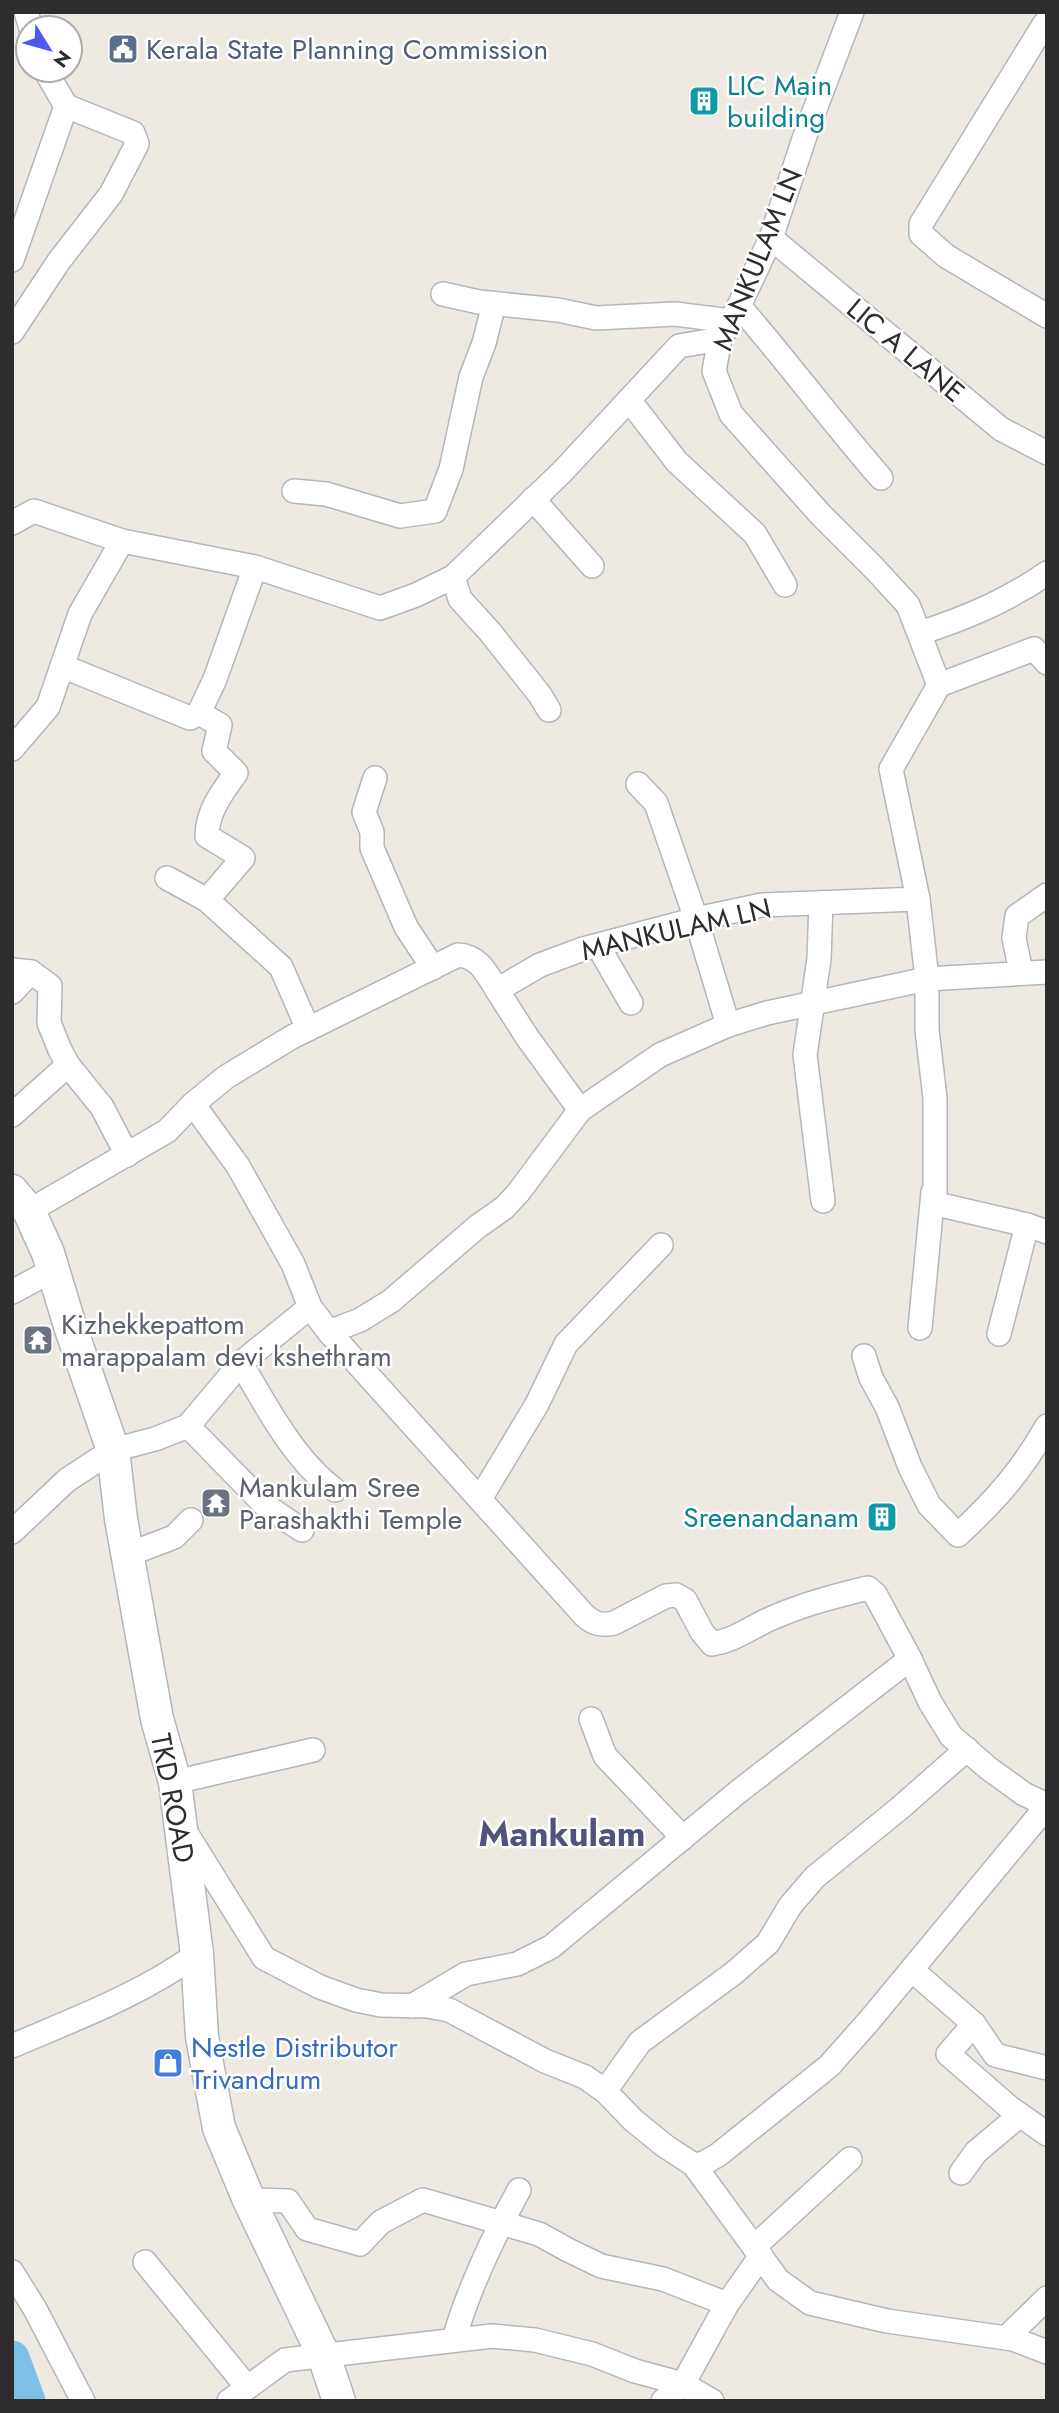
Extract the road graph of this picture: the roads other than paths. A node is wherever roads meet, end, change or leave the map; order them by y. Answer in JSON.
{"nodes":[{"id":1,"x":852,"y":12,"type":"edge"},
{"id":2,"x":1047,"y":24,"type":"edge"},
{"id":3,"x":53,"y":84,"type":"edge"},
{"id":4,"x":66,"y":106,"type":"junction"},
{"id":5,"x":771,"y":238,"type":"junction"},
{"id":6,"x":12,"y":260,"type":"edge"},
{"id":7,"x":443,"y":294,"type":"dead end"},
{"id":8,"x":494,"y":304,"type":"junction"},
{"id":9,"x":1047,"y":316,"type":"edge"},
{"id":10,"x":730,"y":322,"type":"junction"},
{"id":11,"x":12,"y":332,"type":"edge"},
{"id":12,"x":629,"y":400,"type":"junction"},
{"id":13,"x":1047,"y":453,"type":"edge"},
{"id":14,"x":881,"y":478,"type":"dead end"},
{"id":15,"x":294,"y":491,"type":"dead end"},
{"id":16,"x":533,"y":499,"type":"junction"},
{"id":17,"x":12,"y":523,"type":"edge"},
{"id":18,"x":121,"y":541,"type":"junction"},
{"id":19,"x":255,"y":566,"type":"junction"},
{"id":20,"x":592,"y":566,"type":"dead end"},
{"id":21,"x":1047,"y":573,"type":"edge"},
{"id":22,"x":453,"y":577,"type":"junction"},
{"id":23,"x":785,"y":585,"type":"dead end"},
{"id":24,"x":920,"y":633,"type":"junction"},
{"id":25,"x":1047,"y":663,"type":"edge"},
{"id":26,"x":62,"y":666,"type":"junction"},
{"id":27,"x":939,"y":685,"type":"junction"},
{"id":28,"x":549,"y":710,"type":"dead end"},
{"id":29,"x":199,"y":713,"type":"junction"},
{"id":30,"x":12,"y":749,"type":"edge"},
{"id":31,"x":375,"y":778,"type":"dead end"},
{"id":32,"x":638,"y":784,"type":"dead end"},
{"id":33,"x":167,"y":878,"type":"dead end"},
{"id":34,"x":1047,"y":895,"type":"edge"},
{"id":35,"x":918,"y":899,"type":"junction"},
{"id":36,"x":207,"y":900,"type":"junction"},
{"id":37,"x":821,"y":903,"type":"junction"},
{"id":38,"x":696,"y":919,"type":"junction"},
{"id":39,"x":598,"y":946,"type":"junction"},
{"id":40,"x":433,"y":968,"type":"junction"},
{"id":41,"x":22,"y":971,"type":"edge"},
{"id":42,"x":1021,"y":972,"type":"junction"},
{"id":43,"x":1047,"y":972,"type":"edge"},
{"id":44,"x":927,"y":979,"type":"junction"},
{"id":45,"x":498,"y":990,"type":"junction"},
{"id":46,"x":12,"y":992,"type":"edge"},
{"id":47,"x":631,"y":1003,"type":"dead end"},
{"id":48,"x":813,"y":1003,"type":"junction"},
{"id":49,"x":728,"y":1025,"type":"junction"},
{"id":50,"x":308,"y":1029,"type":"junction"},
{"id":51,"x":68,"y":1065,"type":"junction"},
{"id":52,"x":193,"y":1104,"type":"junction"},
{"id":53,"x":580,"y":1111,"type":"junction"},
{"id":54,"x":12,"y":1115,"type":"edge"},
{"id":55,"x":127,"y":1155,"type":"junction"},
{"id":56,"x":933,"y":1192,"type":"junction"},
{"id":57,"x":21,"y":1201,"type":"edge"},
{"id":58,"x":822,"y":1201,"type":"dead end"},
{"id":59,"x":1037,"y":1228,"type":"edge"},
{"id":60,"x":661,"y":1245,"type":"dead end"},
{"id":61,"x":53,"y":1270,"type":"junction"},
{"id":62,"x":12,"y":1293,"type":"edge"},
{"id":63,"x":310,"y":1307,"type":"junction"},
{"id":64,"x":920,"y":1328,"type":"dead end"},
{"id":65,"x":329,"y":1332,"type":"junction"},
{"id":66,"x":999,"y":1334,"type":"dead end"},
{"id":67,"x":863,"y":1356,"type":"dead end"},
{"id":68,"x":241,"y":1363,"type":"junction"},
{"id":69,"x":188,"y":1426,"type":"junction"},
{"id":70,"x":1047,"y":1426,"type":"edge"},
{"id":71,"x":113,"y":1450,"type":"junction"},
{"id":72,"x":335,"y":1490,"type":"dead end"},
{"id":73,"x":480,"y":1499,"type":"junction"},
{"id":74,"x":191,"y":1520,"type":"dead end"},
{"id":75,"x":302,"y":1530,"type":"dead end"},
{"id":76,"x":12,"y":1532,"type":"edge"},
{"id":77,"x":127,"y":1555,"type":"junction"},
{"id":78,"x":910,"y":1659,"type":"junction"},
{"id":79,"x":591,"y":1719,"type":"dead end"},
{"id":80,"x":967,"y":1749,"type":"junction"},
{"id":81,"x":313,"y":1750,"type":"dead end"},
{"id":82,"x":176,"y":1782,"type":"junction"},
{"id":83,"x":1047,"y":1805,"type":"edge"},
{"id":84,"x":182,"y":1826,"type":"junction"},
{"id":85,"x":683,"y":1838,"type":"junction"},
{"id":86,"x":197,"y":1954,"type":"junction"},
{"id":87,"x":912,"y":1970,"type":"junction"},
{"id":88,"x":412,"y":2006,"type":"junction"},
{"id":89,"x":974,"y":2024,"type":"junction"},
{"id":90,"x":12,"y":2046,"type":"edge"},
{"id":91,"x":1047,"y":2068,"type":"edge"},
{"id":92,"x":605,"y":2091,"type":"junction"},
{"id":93,"x":1020,"y":2115,"type":"junction"},
{"id":94,"x":1047,"y":2134,"type":"edge"},
{"id":95,"x":849,"y":2159,"type":"dead end"},
{"id":96,"x":694,"y":2165,"type":"junction"},
{"id":97,"x":961,"y":2173,"type":"dead end"},
{"id":98,"x":519,"y":2190,"type":"dead end"},
{"id":99,"x":248,"y":2200,"type":"junction"},
{"id":100,"x":500,"y":2223,"type":"junction"},
{"id":101,"x":758,"y":2252,"type":"junction"},
{"id":102,"x":145,"y":2262,"type":"dead end"},
{"id":103,"x":12,"y":2272,"type":"edge"},
{"id":104,"x":1047,"y":2298,"type":"edge"},
{"id":105,"x":727,"y":2304,"type":"junction"},
{"id":106,"x":1006,"y":2338,"type":"junction"},
{"id":107,"x":454,"y":2339,"type":"junction"},
{"id":108,"x":1047,"y":2351,"type":"edge"},
{"id":109,"x":324,"y":2356,"type":"junction"},
{"id":110,"x":684,"y":2384,"type":"junction"},
{"id":111,"x":238,"y":2394,"type":"edge"},
{"id":112,"x":83,"y":2401,"type":"edge"},
{"id":113,"x":339,"y":2401,"type":"edge"},
{"id":114,"x":663,"y":2401,"type":"edge"},
{"id":115,"x":712,"y":2401,"type":"edge"}],
"edges":[{"from":1,"to":5,"type":"street","name":"MANKULAM LN"},
{"from":2,"to":9,"type":"street"},
{"from":3,"to":4,"type":"street"},
{"from":4,"to":6,"type":"street"},
{"from":4,"to":11,"type":"street"},
{"from":5,"to":10,"type":"street","name":"MANKULAM LN"},
{"from":5,"to":13,"type":"street","name":"LIC A LANE"},
{"from":7,"to":8,"type":"street"},
{"from":8,"to":10,"type":"street"},
{"from":8,"to":15,"type":"street"},
{"from":10,"to":12,"type":"street"},
{"from":10,"to":14,"type":"street"},
{"from":10,"to":24,"type":"street","name":"MANKULAM LN"},
{"from":12,"to":16,"type":"street"},
{"from":12,"to":23,"type":"street"},
{"from":16,"to":20,"type":"street"},
{"from":16,"to":22,"type":"street"},
{"from":17,"to":18,"type":"street"},
{"from":18,"to":19,"type":"street"},
{"from":18,"to":26,"type":"street"},
{"from":19,"to":22,"type":"street"},
{"from":19,"to":29,"type":"street"},
{"from":21,"to":24,"type":"street"},
{"from":22,"to":28,"type":"street"},
{"from":24,"to":27,"type":"street","name":"MANKULAM LN"},
{"from":25,"to":27,"type":"street"},
{"from":26,"to":29,"type":"street"},
{"from":26,"to":30,"type":"street"},
{"from":27,"to":35,"type":"street"},
{"from":29,"to":36,"type":"street"},
{"from":31,"to":40,"type":"street"},
{"from":32,"to":38,"type":"street"},
{"from":33,"to":36,"type":"street"},
{"from":34,"to":42,"type":"street"},
{"from":35,"to":37,"type":"street","name":"MANKULAM LN"},
{"from":35,"to":44,"type":"street"},
{"from":36,"to":50,"type":"street"},
{"from":37,"to":38,"type":"street","name":"MANKULAM LN"},
{"from":37,"to":48,"type":"street"},
{"from":38,"to":39,"type":"street","name":"MANKULAM LN"},
{"from":38,"to":49,"type":"street"},
{"from":39,"to":45,"type":"street","name":"MANKULAM LN"},
{"from":39,"to":47,"type":"street"},
{"from":40,"to":45,"type":"street"},
{"from":40,"to":50,"type":"street"},
{"from":41,"to":46,"type":"street"},
{"from":41,"to":51,"type":"street"},
{"from":42,"to":43,"type":"street"},
{"from":42,"to":44,"type":"street"},
{"from":44,"to":48,"type":"street"},
{"from":44,"to":56,"type":"street"},
{"from":45,"to":53,"type":"street"},
{"from":48,"to":49,"type":"street"},
{"from":48,"to":58,"type":"street"},
{"from":49,"to":53,"type":"street"},
{"from":50,"to":52,"type":"street"},
{"from":51,"to":54,"type":"street"},
{"from":51,"to":55,"type":"street"},
{"from":52,"to":55,"type":"street"},
{"from":52,"to":63,"type":"street"},
{"from":53,"to":65,"type":"street"},
{"from":55,"to":57,"type":"street"},
{"from":56,"to":59,"type":"street"},
{"from":56,"to":64,"type":"street"},
{"from":57,"to":61,"type":"street","name":"TKD ROAD"},
{"from":59,"to":66,"type":"street"},
{"from":60,"to":73,"type":"street"},
{"from":61,"to":62,"type":"street"},
{"from":61,"to":71,"type":"street","name":"TKD ROAD"},
{"from":63,"to":65,"type":"street"},
{"from":63,"to":68,"type":"street"},
{"from":65,"to":73,"type":"street"},
{"from":67,"to":70,"type":"street"},
{"from":68,"to":69,"type":"street"},
{"from":68,"to":72,"type":"street"},
{"from":69,"to":71,"type":"street"},
{"from":69,"to":75,"type":"street"},
{"from":71,"to":76,"type":"street"},
{"from":71,"to":77,"type":"street","name":"TKD ROAD"},
{"from":73,"to":78,"type":"street"},
{"from":74,"to":77,"type":"street"},
{"from":77,"to":82,"type":"street","name":"TKD ROAD"},
{"from":78,"to":80,"type":"street"},
{"from":78,"to":85,"type":"street"},
{"from":79,"to":85,"type":"street"},
{"from":80,"to":83,"type":"street"},
{"from":80,"to":92,"type":"street"},
{"from":81,"to":82,"type":"street"},
{"from":82,"to":84,"type":"street","name":"TKD ROAD"},
{"from":83,"to":87,"type":"street"},
{"from":84,"to":86,"type":"street","name":"TKD ROAD"},
{"from":84,"to":88,"type":"street"},
{"from":85,"to":88,"type":"street"},
{"from":86,"to":90,"type":"street"},
{"from":86,"to":99,"type":"street","name":"TKD ROAD"},
{"from":87,"to":89,"type":"street"},
{"from":87,"to":96,"type":"street"},
{"from":88,"to":92,"type":"street"},
{"from":89,"to":91,"type":"street"},
{"from":89,"to":93,"type":"street"},
{"from":92,"to":96,"type":"street"},
{"from":93,"to":94,"type":"street"},
{"from":93,"to":97,"type":"street"},
{"from":95,"to":101,"type":"street"},
{"from":96,"to":101,"type":"street"},
{"from":98,"to":100,"type":"street"},
{"from":99,"to":100,"type":"street"},
{"from":99,"to":109,"type":"street","name":"TKD ROAD"},
{"from":100,"to":105,"type":"street"},
{"from":100,"to":107,"type":"street"},
{"from":101,"to":105,"type":"street"},
{"from":101,"to":106,"type":"street"},
{"from":102,"to":111,"type":"street"},
{"from":103,"to":112,"type":"street"},
{"from":104,"to":106,"type":"street"},
{"from":105,"to":110,"type":"street"},
{"from":106,"to":108,"type":"street"},
{"from":107,"to":109,"type":"street"},
{"from":107,"to":110,"type":"street"},
{"from":109,"to":111,"type":"street"},
{"from":109,"to":113,"type":"street","name":"TKD ROAD"},
{"from":110,"to":114,"type":"street"},
{"from":110,"to":115,"type":"street"}]}
